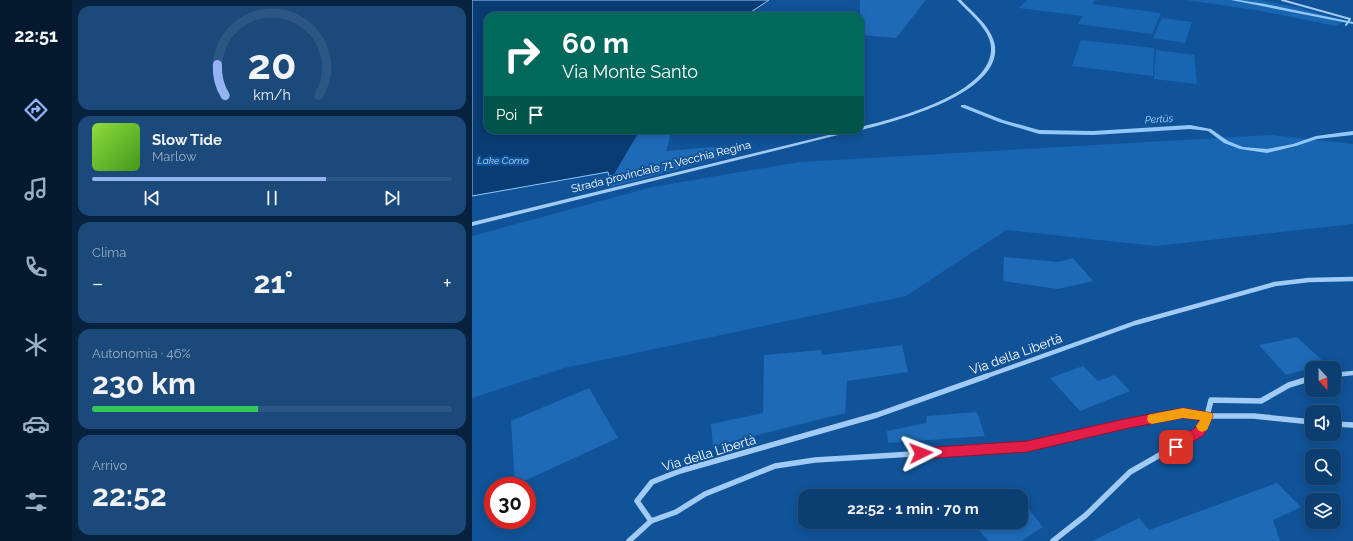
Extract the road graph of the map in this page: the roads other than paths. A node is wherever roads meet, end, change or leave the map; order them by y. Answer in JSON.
{"nodes":[{"id":1,"x":959,"y":0,"type":"edge"},
{"id":2,"x":1282,"y":0,"type":"edge"},
{"id":3,"x":1346,"y":25,"type":"dead end"},
{"id":4,"x":864,"y":128,"type":"edge"},
{"id":5,"x":839,"y":134,"type":"edge"},
{"id":6,"x":472,"y":224,"type":"edge"},
{"id":7,"x":1353,"y":279,"type":"edge"},
{"id":8,"x":1353,"y":373,"type":"edge"},
{"id":9,"x":1341,"y":374,"type":"edge"},
{"id":10,"x":1305,"y":380,"type":"edge"},
{"id":11,"x":1208,"y":416,"type":"junction"},
{"id":12,"x":1305,"y":421,"type":"edge"},
{"id":13,"x":1341,"y":424,"type":"edge"},
{"id":14,"x":1353,"y":425,"type":"edge"},
{"id":15,"x":651,"y":521,"type":"junction"},
{"id":16,"x":629,"y":541,"type":"edge"},
{"id":17,"x":1053,"y":541,"type":"edge"}],
"edges":[{"from":1,"to":4,"type":"street"},
{"from":2,"to":3,"type":"street"},
{"from":5,"to":6,"type":"street","name":"Strada provinciale 71 Vecchia Regina"},
{"from":7,"to":15,"type":"street","name":"Via della Libertà"},
{"from":8,"to":9,"type":"street"},
{"from":10,"to":11,"type":"street"},
{"from":11,"to":12,"type":"street"},
{"from":11,"to":15,"type":"street"},
{"from":11,"to":17,"type":"street"},
{"from":13,"to":14,"type":"street"},
{"from":15,"to":16,"type":"street"}]}
